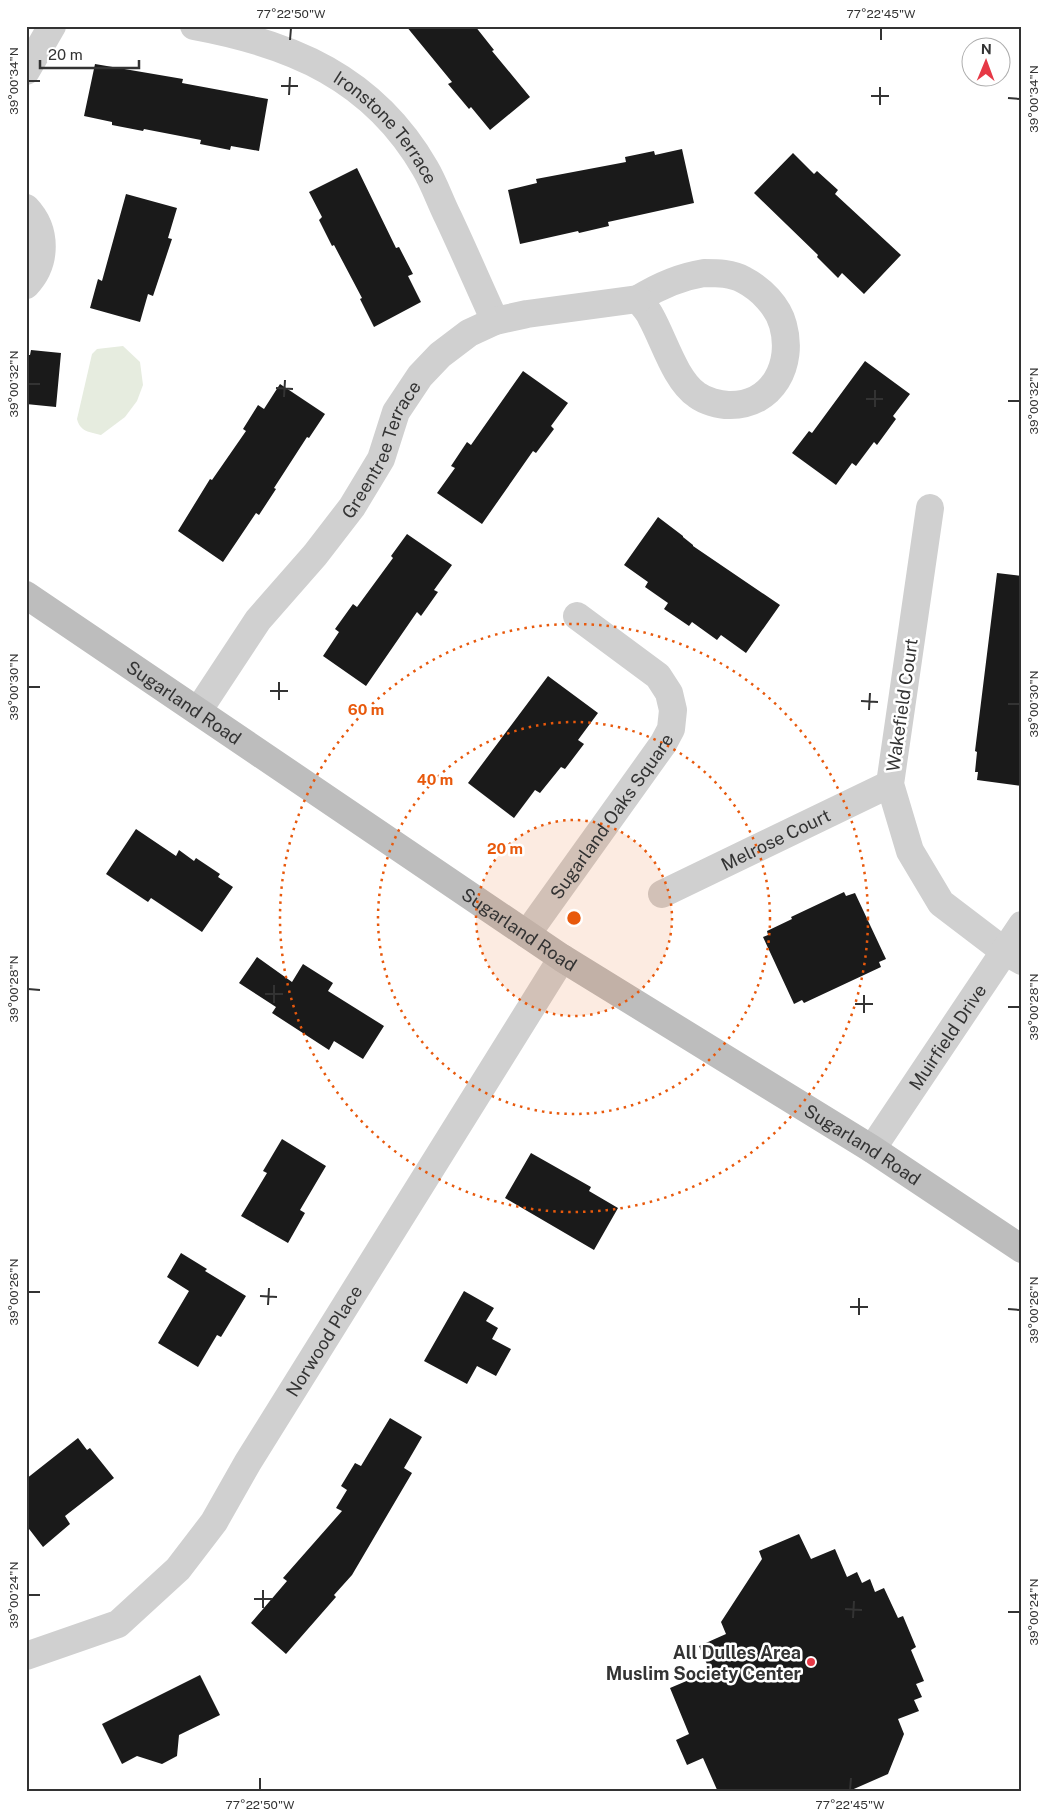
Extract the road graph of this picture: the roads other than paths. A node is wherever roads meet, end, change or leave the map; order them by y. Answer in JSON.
{"nodes":[{"id":1,"x":52,"y":26,"type":"edge"},
{"id":2,"x":194,"y":26,"type":"edge"},
{"id":3,"x":26,"y":71,"type":"edge"},
{"id":4,"x":26,"y":208,"type":"edge"},
{"id":5,"x":26,"y":284,"type":"edge"},
{"id":6,"x":638,"y":299,"type":"junction"},
{"id":7,"x":495,"y":321,"type":"junction"},
{"id":8,"x":930,"y":508,"type":"dead end"},
{"id":9,"x":26,"y":595,"type":"edge"},
{"id":10,"x":576,"y":616,"type":"dead end"},
{"id":11,"x":198,"y":711,"type":"junction"},
{"id":12,"x":890,"y":784,"type":"junction"},
{"id":13,"x":662,"y":894,"type":"dead end"},
{"id":14,"x":1022,"y":925,"type":"edge"},
{"id":15,"x":527,"y":934,"type":"junction"},
{"id":16,"x":1013,"y":956,"type":"edge"},
{"id":17,"x":562,"y":958,"type":"junction"},
{"id":18,"x":872,"y":1149,"type":"junction"},
{"id":19,"x":1022,"y":1249,"type":"edge"},
{"id":20,"x":26,"y":1656,"type":"edge"}],
"edges":[{"from":1,"to":3,"type":"street"},
{"from":2,"to":7,"type":"street","name":"Ironstone Terrace"},
{"from":4,"to":5,"type":"street"},
{"from":6,"to":6,"type":"street","name":"Greentree Terrace"},
{"from":6,"to":7,"type":"street","name":"Greentree Terrace"},
{"from":7,"to":11,"type":"street","name":"Greentree Terrace"},
{"from":8,"to":12,"type":"street","name":"Wakefield Court"},
{"from":9,"to":11,"type":"street","name":"Sugarland Road"},
{"from":10,"to":15,"type":"street","name":"Sugarland Oaks Square"},
{"from":11,"to":15,"type":"street","name":"Sugarland Road"},
{"from":12,"to":13,"type":"street","name":"Melrose Court"},
{"from":12,"to":16,"type":"street","name":"Wakefield Court"},
{"from":14,"to":16,"type":"street","name":"Muirfield Drive"},
{"from":15,"to":17,"type":"street","name":"Sugarland Road"},
{"from":16,"to":18,"type":"street","name":"Muirfield Drive"},
{"from":17,"to":18,"type":"street","name":"Sugarland Road"},
{"from":17,"to":20,"type":"street","name":"Norwood Place"},
{"from":18,"to":19,"type":"street","name":"Sugarland Road"}]}
